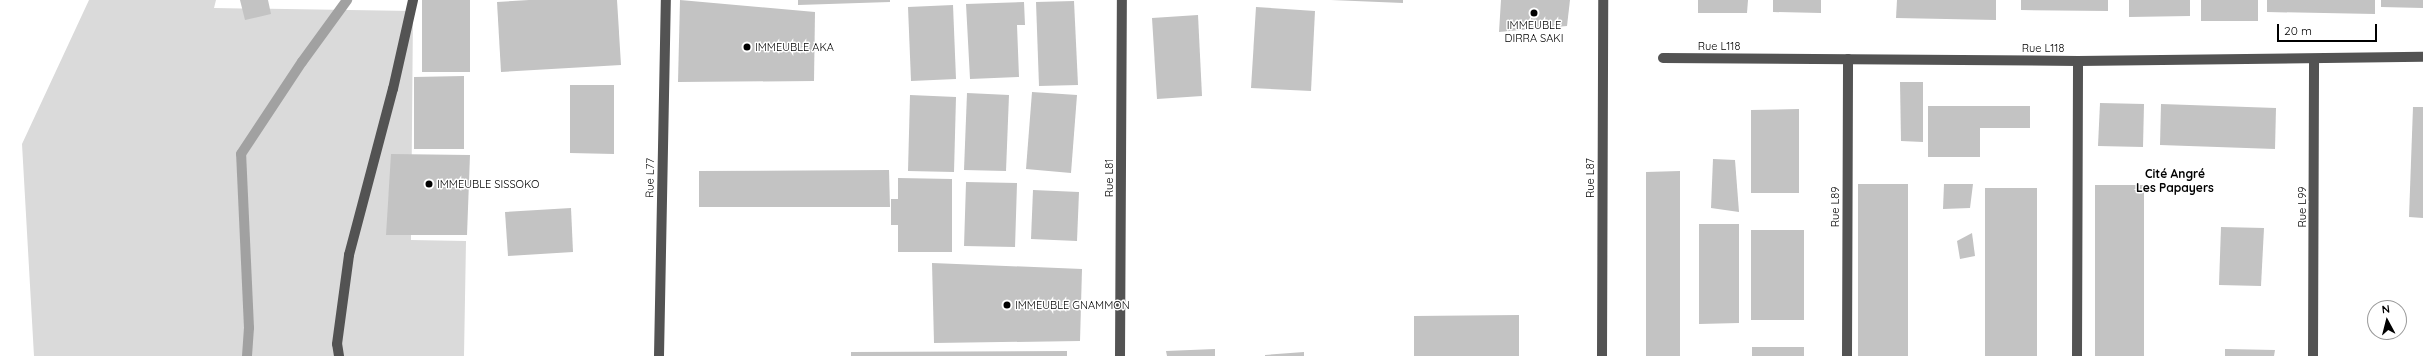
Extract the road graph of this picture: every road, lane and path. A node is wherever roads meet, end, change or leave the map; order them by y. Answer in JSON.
{"nodes":[{"id":1,"x":413,"y":0,"type":"edge"},
{"id":2,"x":666,"y":0,"type":"edge"},
{"id":3,"x":1122,"y":0,"type":"edge"},
{"id":4,"x":1603,"y":0,"type":"edge"},
{"id":5,"x":2423,"y":57,"type":"edge"},
{"id":6,"x":1663,"y":58,"type":"dead end"},
{"id":7,"x":1848,"y":59,"type":"junction"},
{"id":8,"x":2314,"y":59,"type":"junction"},
{"id":9,"x":2078,"y":61,"type":"junction"},
{"id":10,"x":339,"y":356,"type":"edge"},
{"id":11,"x":659,"y":356,"type":"edge"},
{"id":12,"x":1120,"y":356,"type":"edge"},
{"id":13,"x":1602,"y":356,"type":"edge"},
{"id":14,"x":1847,"y":356,"type":"edge"},
{"id":15,"x":2077,"y":356,"type":"edge"},
{"id":16,"x":2313,"y":356,"type":"edge"}],
"edges":[{"from":1,"to":10,"type":"street"},
{"from":2,"to":11,"type":"street","name":"Rue L77"},
{"from":3,"to":12,"type":"street","name":"Rue L81"},
{"from":4,"to":13,"type":"street","name":"Rue L87"},
{"from":5,"to":8,"type":"street","name":"Rue L118"},
{"from":6,"to":7,"type":"street","name":"Rue L118"},
{"from":7,"to":9,"type":"street","name":"Rue L118"},
{"from":7,"to":14,"type":"street","name":"Rue L89"},
{"from":8,"to":9,"type":"street","name":"Rue L118"},
{"from":8,"to":16,"type":"street","name":"Rue L99"},
{"from":9,"to":15,"type":"street"}]}
